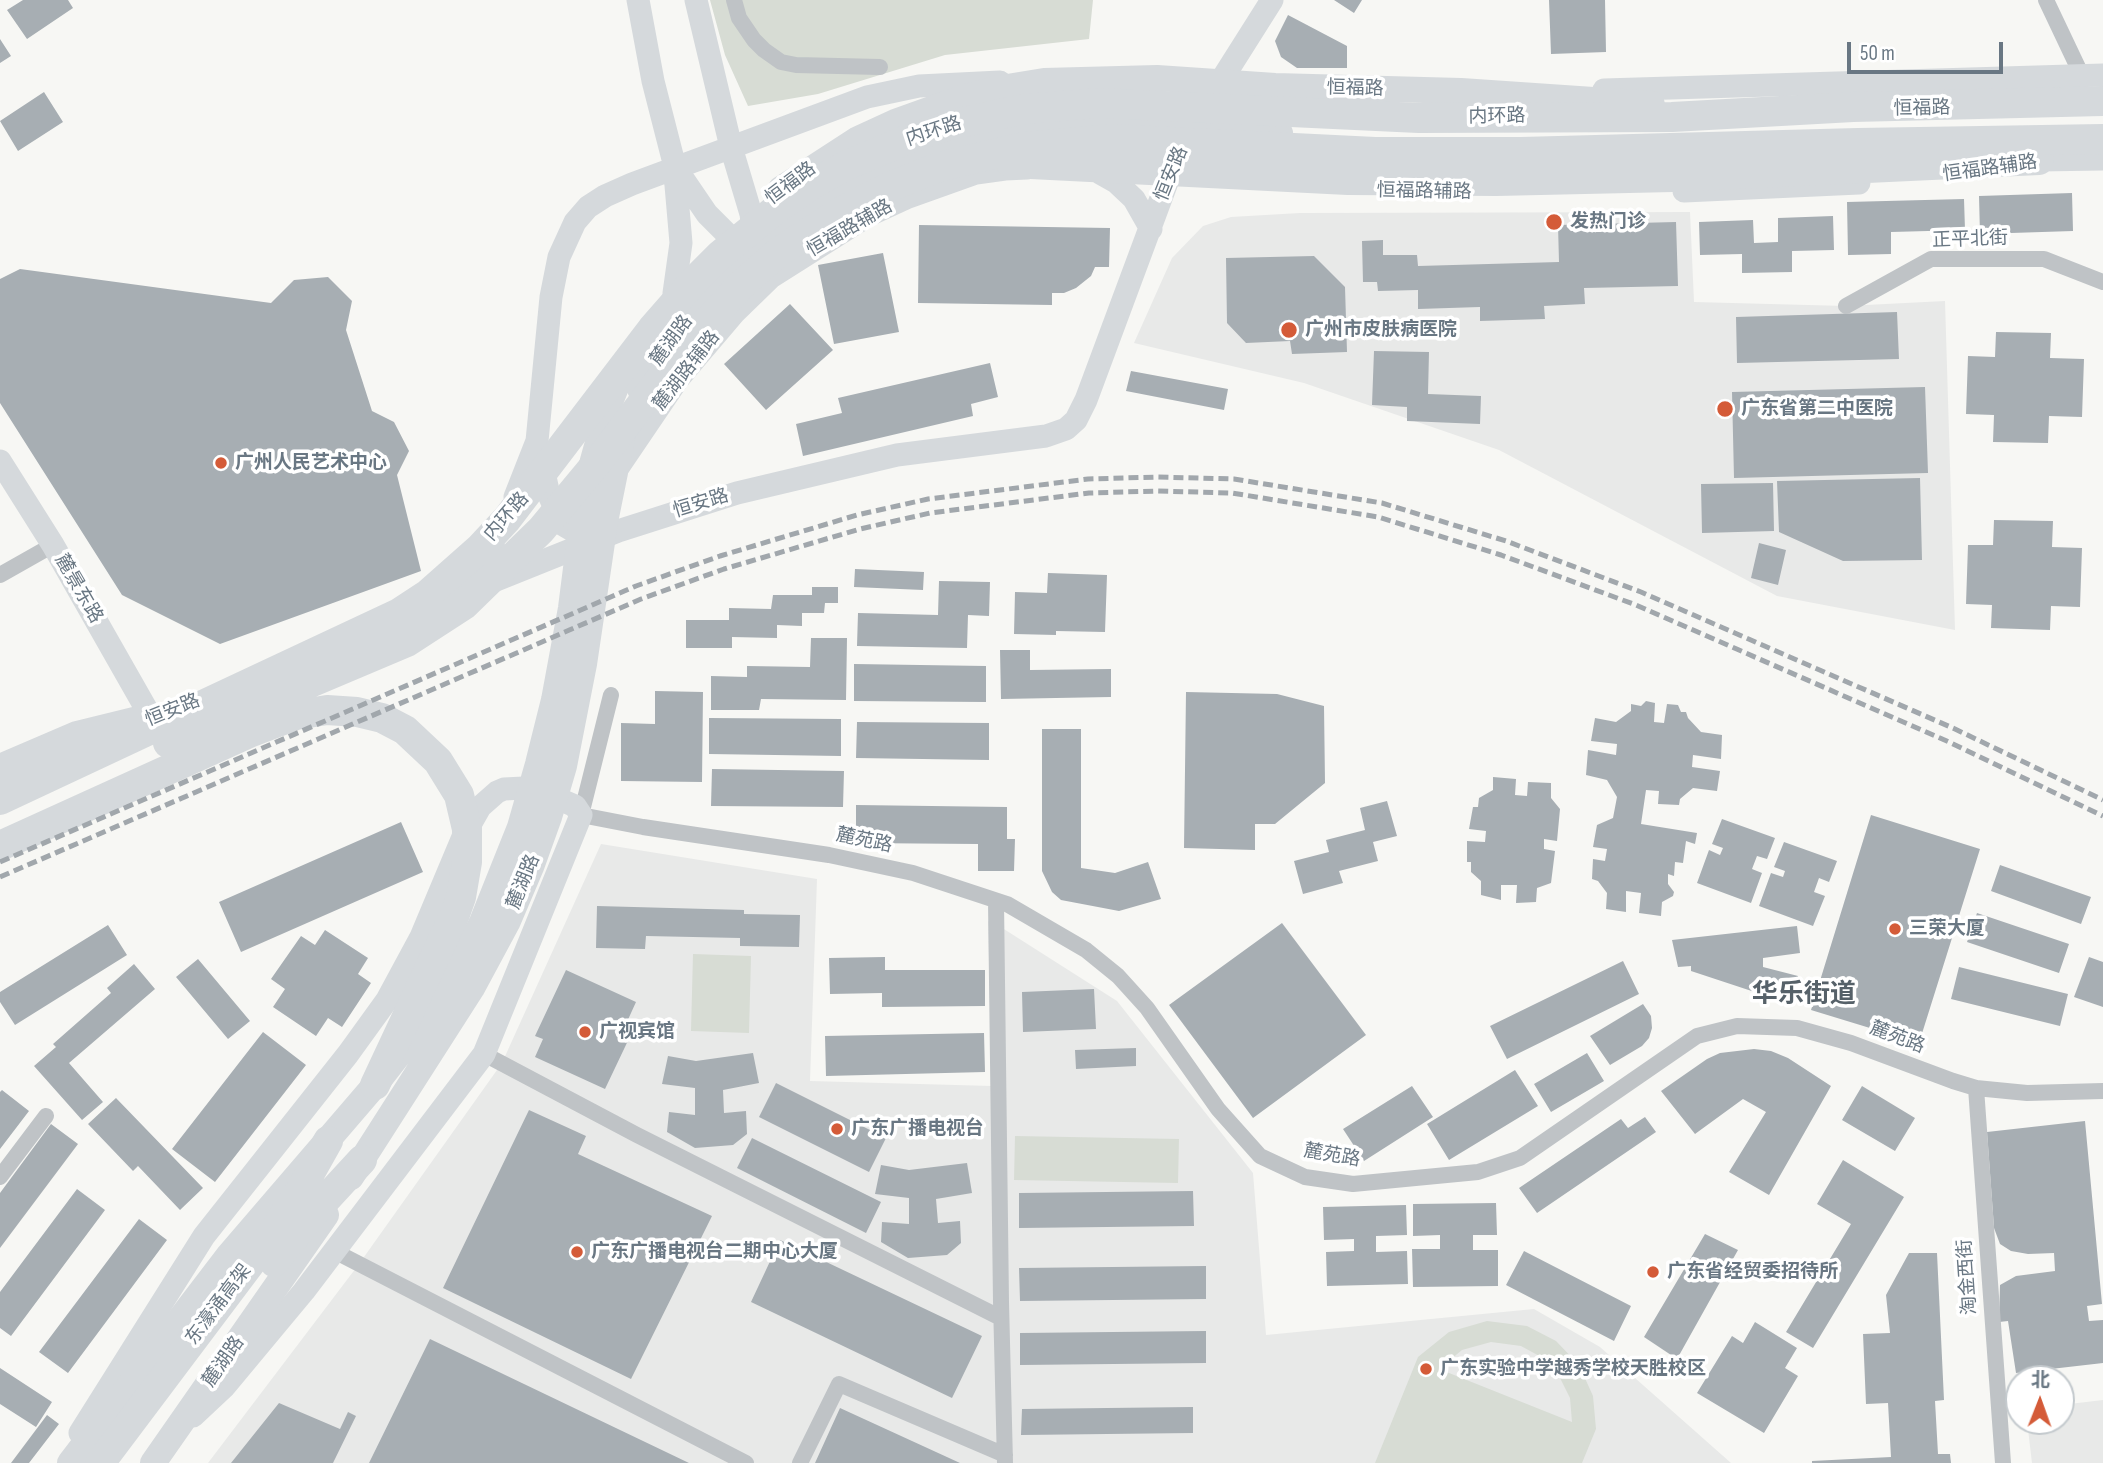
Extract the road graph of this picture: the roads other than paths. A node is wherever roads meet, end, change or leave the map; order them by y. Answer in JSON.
{"nodes":[{"id":1,"x":638,"y":0,"type":"edge"},
{"id":2,"x":696,"y":0,"type":"edge"},
{"id":3,"x":734,"y":0,"type":"edge"},
{"id":4,"x":1272,"y":0,"type":"edge"},
{"id":5,"x":2046,"y":0,"type":"edge"},
{"id":6,"x":880,"y":67,"type":"dead end"},
{"id":7,"x":2093,"y":76,"type":"edge"},
{"id":8,"x":1044,"y":81,"type":"junction"},
{"id":9,"x":1220,"y":82,"type":"junction"},
{"id":10,"x":1461,"y":91,"type":"junction"},
{"id":11,"x":2103,"y":103,"type":"edge"},
{"id":12,"x":1192,"y":127,"type":"junction"},
{"id":13,"x":1026,"y":128,"type":"junction"},
{"id":14,"x":2103,"y":139,"type":"edge"},
{"id":15,"x":731,"y":147,"type":"junction"},
{"id":16,"x":2103,"y":159,"type":"edge"},
{"id":17,"x":2039,"y":160,"type":"junction"},
{"id":18,"x":675,"y":167,"type":"junction"},
{"id":19,"x":1029,"y":168,"type":"junction"},
{"id":20,"x":1100,"y":173,"type":"junction"},
{"id":21,"x":912,"y":177,"type":"junction"},
{"id":22,"x":1167,"y":178,"type":"junction"},
{"id":23,"x":632,"y":184,"type":"junction"},
{"id":24,"x":751,"y":214,"type":"junction"},
{"id":25,"x":680,"y":219,"type":"junction"},
{"id":26,"x":1151,"y":229,"type":"junction"},
{"id":27,"x":727,"y":235,"type":"junction"},
{"id":28,"x":755,"y":250,"type":"junction"},
{"id":29,"x":771,"y":277,"type":"joint"},
{"id":30,"x":2103,"y":282,"type":"edge"},
{"id":31,"x":674,"y":293,"type":"junction"},
{"id":32,"x":1846,"y":306,"type":"dead end"},
{"id":33,"x":537,"y":440,"type":"junction"},
{"id":34,"x":0,"y":461,"type":"edge"},
{"id":35,"x":604,"y":480,"type":"junction"},
{"id":36,"x":591,"y":541,"type":"junction"},
{"id":37,"x":53,"y":545,"type":"junction"},
{"id":38,"x":0,"y":575,"type":"edge"},
{"id":39,"x":444,"y":603,"type":"junction"},
{"id":40,"x":611,"y":695,"type":"dead end"},
{"id":41,"x":152,"y":719,"type":"junction"},
{"id":42,"x":0,"y":769,"type":"edge"},
{"id":43,"x":0,"y":786,"type":"edge"},
{"id":44,"x":0,"y":800,"type":"edge"},
{"id":45,"x":582,"y":815,"type":"junction"},
{"id":46,"x":0,"y":821,"type":"edge"},
{"id":47,"x":0,"y":846,"type":"edge"},
{"id":48,"x":996,"y":901,"type":"junction"},
{"id":49,"x":484,"y":1054,"type":"junction"},
{"id":50,"x":375,"y":1085,"type":"junction"},
{"id":51,"x":1976,"y":1088,"type":"junction"},
{"id":52,"x":2103,"y":1091,"type":"edge"},
{"id":53,"x":46,"y":1116,"type":"dead end"},
{"id":54,"x":328,"y":1141,"type":"junction"},
{"id":55,"x":362,"y":1160,"type":"junction"},
{"id":56,"x":0,"y":1177,"type":"edge"},
{"id":57,"x":334,"y":1251,"type":"junction"},
{"id":58,"x":1001,"y":1318,"type":"junction"},
{"id":59,"x":177,"y":1429,"type":"junction"},
{"id":60,"x":110,"y":1459,"type":"edge"},
{"id":61,"x":1005,"y":1459,"type":"edge"},
{"id":62,"x":61,"y":1463,"type":"edge"},
{"id":63,"x":70,"y":1463,"type":"edge"},
{"id":64,"x":153,"y":1463,"type":"edge"},
{"id":65,"x":746,"y":1463,"type":"edge"},
{"id":66,"x":800,"y":1463,"type":"edge"},
{"id":67,"x":2003,"y":1463,"type":"edge"}],
"edges":[{"from":1,"to":18,"type":"street"},
{"from":2,"to":15,"type":"street"},
{"from":3,"to":6,"type":"street"},
{"from":4,"to":9,"type":"street","name":"恒安路"},
{"from":5,"to":7,"type":"street"},
{"from":7,"to":10,"type":"street"},
{"from":8,"to":9,"type":"main road","name":"恒福路"},
{"from":8,"to":15,"type":"street"},
{"from":8,"to":24,"type":"main road","name":"恒福路"},
{"from":9,"to":10,"type":"main road","name":"恒福路"},
{"from":9,"to":12,"type":"street","name":"恒安路"},
{"from":10,"to":11,"type":"main road","name":"恒福路"},
{"from":11,"to":44,"type":"highway","name":"内环路"},
{"from":12,"to":13,"type":"main road","name":"恒福路"},
{"from":12,"to":14,"type":"main road","name":"恒福路"},
{"from":12,"to":22,"type":"street","name":"恒安路"},
{"from":13,"to":19,"type":"street"},
{"from":13,"to":28,"type":"main road","name":"恒福路"},
{"from":14,"to":17,"type":"main road"},
{"from":14,"to":21,"type":"highway","name":"内环路"},
{"from":15,"to":18,"type":"street"},
{"from":15,"to":24,"type":"street"},
{"from":16,"to":17,"type":"street","name":"恒福路辅路"},
{"from":17,"to":21,"type":"highway"},
{"from":17,"to":22,"type":"street","name":"恒福路辅路"},
{"from":18,"to":23,"type":"street"},
{"from":18,"to":25,"type":"street"},
{"from":18,"to":27,"type":"street"},
{"from":19,"to":20,"type":"street","name":"恒福路辅路"},
{"from":19,"to":29,"type":"street","name":"恒福路辅路"},
{"from":20,"to":22,"type":"street","name":"恒福路辅路"},
{"from":20,"to":26,"type":"street"},
{"from":21,"to":46,"type":"highway","name":"内环路"},
{"from":22,"to":26,"type":"street","name":"恒安路"},
{"from":23,"to":25,"type":"street"},
{"from":23,"to":33,"type":"street"},
{"from":24,"to":27,"type":"main road","name":"恒福路"},
{"from":24,"to":28,"type":"street"},
{"from":25,"to":31,"type":"street"},
{"from":26,"to":36,"type":"street","name":"恒安路"},
{"from":27,"to":28,"type":"street"},
{"from":27,"to":31,"type":"main road","name":"恒福路"},
{"from":28,"to":35,"type":"main road","name":"麓湖路"},
{"from":29,"to":35,"type":"street","name":"麓湖路辅路"},
{"from":30,"to":32,"type":"street","name":"正平北街"},
{"from":31,"to":35,"type":"main road","name":"麓湖路"},
{"from":33,"to":36,"type":"street"},
{"from":33,"to":39,"type":"street"},
{"from":34,"to":37,"type":"street","name":"麓景东路"},
{"from":35,"to":50,"type":"main road","name":"麓湖路"},
{"from":35,"to":55,"type":"main road","name":"麓湖路"},
{"from":36,"to":39,"type":"street","name":"恒安路"},
{"from":37,"to":38,"type":"street"},
{"from":37,"to":41,"type":"street","name":"麓景东路"},
{"from":39,"to":41,"type":"street","name":"恒安路"},
{"from":40,"to":45,"type":"street"},
{"from":41,"to":42,"type":"highway"},
{"from":41,"to":43,"type":"street","name":"恒安路"},
{"from":45,"to":48,"type":"street","name":"麓苑路"},
{"from":45,"to":49,"type":"street"},
{"from":45,"to":62,"type":"street"},
{"from":47,"to":50,"type":"highway"},
{"from":48,"to":51,"type":"street","name":"麓苑路"},
{"from":48,"to":58,"type":"street"},
{"from":49,"to":57,"type":"street"},
{"from":49,"to":58,"type":"street"},
{"from":50,"to":54,"type":"main road","name":"麓湖路"},
{"from":51,"to":52,"type":"street","name":"麓苑路"},
{"from":51,"to":67,"type":"street","name":"淘金西街"},
{"from":53,"to":56,"type":"street"},
{"from":54,"to":60,"type":"highway","name":"东濠涌高架"},
{"from":54,"to":63,"type":"main road","name":"麓湖路"},
{"from":55,"to":59,"type":"main road","name":"麓湖路"},
{"from":55,"to":60,"type":"highway","name":"东濠涌高架"},
{"from":57,"to":59,"type":"street"},
{"from":57,"to":65,"type":"street"},
{"from":58,"to":61,"type":"street"},
{"from":59,"to":64,"type":"main road","name":"麓湖路"},
{"from":61,"to":66,"type":"street"}]}
